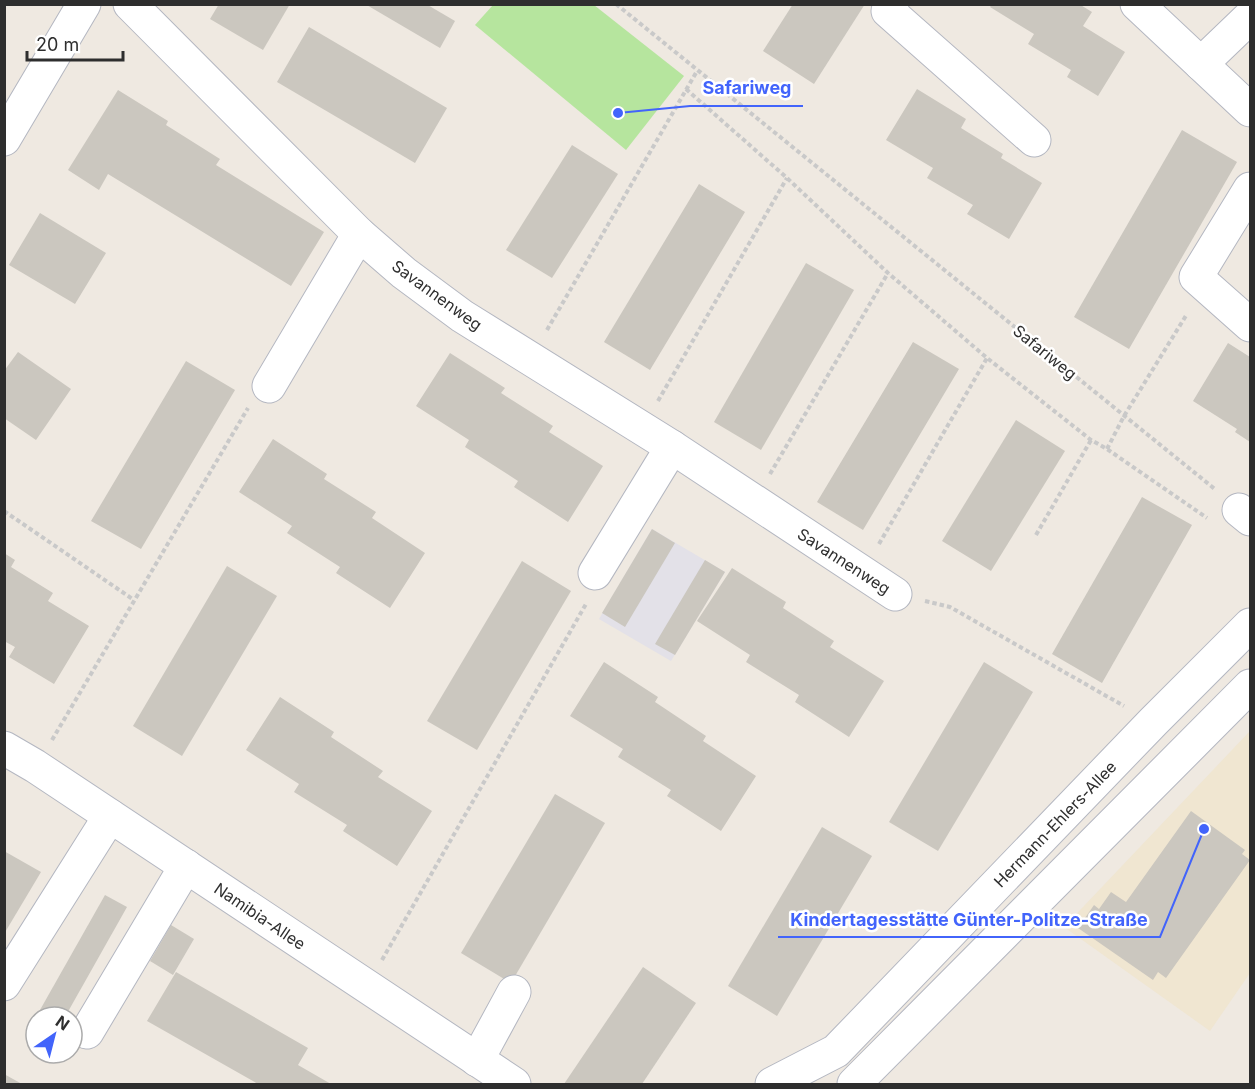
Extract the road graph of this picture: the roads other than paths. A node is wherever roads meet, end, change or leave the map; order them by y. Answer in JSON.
{"nodes":[{"id":1,"x":84,"y":4,"type":"edge"},
{"id":2,"x":130,"y":4,"type":"edge"},
{"id":3,"x":892,"y":4,"type":"edge"},
{"id":4,"x":1137,"y":4,"type":"edge"},
{"id":5,"x":1251,"y":17,"type":"edge"},
{"id":6,"x":1201,"y":64,"type":"junction"},
{"id":7,"x":1251,"y":110,"type":"edge"},
{"id":8,"x":4,"y":139,"type":"edge"},
{"id":9,"x":1034,"y":140,"type":"dead end"},
{"id":10,"x":1251,"y":189,"type":"edge"},
{"id":11,"x":359,"y":234,"type":"junction"},
{"id":12,"x":1251,"y":325,"type":"edge"},
{"id":13,"x":269,"y":386,"type":"road end"},
{"id":14,"x":672,"y":447,"type":"junction"},
{"id":15,"x":595,"y":573,"type":"road end"},
{"id":16,"x":895,"y":594,"type":"road end"},
{"id":17,"x":1251,"y":625,"type":"edge"},
{"id":18,"x":1251,"y":686,"type":"edge"},
{"id":19,"x":4,"y":748,"type":"edge"},
{"id":20,"x":110,"y":816,"type":"junction"},
{"id":21,"x":186,"y":866,"type":"junction"},
{"id":22,"x":4,"y":984,"type":"edge"},
{"id":23,"x":514,"y":992,"type":"dead end"},
{"id":24,"x":87,"y":1032,"type":"dead end"},
{"id":25,"x":477,"y":1060,"type":"junction"},
{"id":26,"x":514,"y":1084,"type":"edge"},
{"id":27,"x":772,"y":1084,"type":"edge"},
{"id":28,"x":854,"y":1084,"type":"edge"}],
"edges":[{"from":1,"to":8,"type":"street"},
{"from":2,"to":11,"type":"street","name":"Savannenweg"},
{"from":3,"to":9,"type":"street"},
{"from":4,"to":6,"type":"street"},
{"from":5,"to":6,"type":"street"},
{"from":6,"to":7,"type":"street"},
{"from":10,"to":12,"type":"street"},
{"from":11,"to":13,"type":"street"},
{"from":11,"to":14,"type":"street","name":"Savannenweg"},
{"from":14,"to":15,"type":"street"},
{"from":14,"to":16,"type":"street","name":"Savannenweg"},
{"from":17,"to":27,"type":"street","name":"Hermann-Ehlers-Allee"},
{"from":18,"to":28,"type":"street"},
{"from":19,"to":20,"type":"street","name":"Namibia-Allee"},
{"from":20,"to":21,"type":"street","name":"Namibia-Allee"},
{"from":20,"to":22,"type":"street"},
{"from":21,"to":24,"type":"street"},
{"from":21,"to":25,"type":"street","name":"Namibia-Allee"},
{"from":23,"to":25,"type":"street"},
{"from":25,"to":26,"type":"street","name":"Namibia-Allee"}]}
